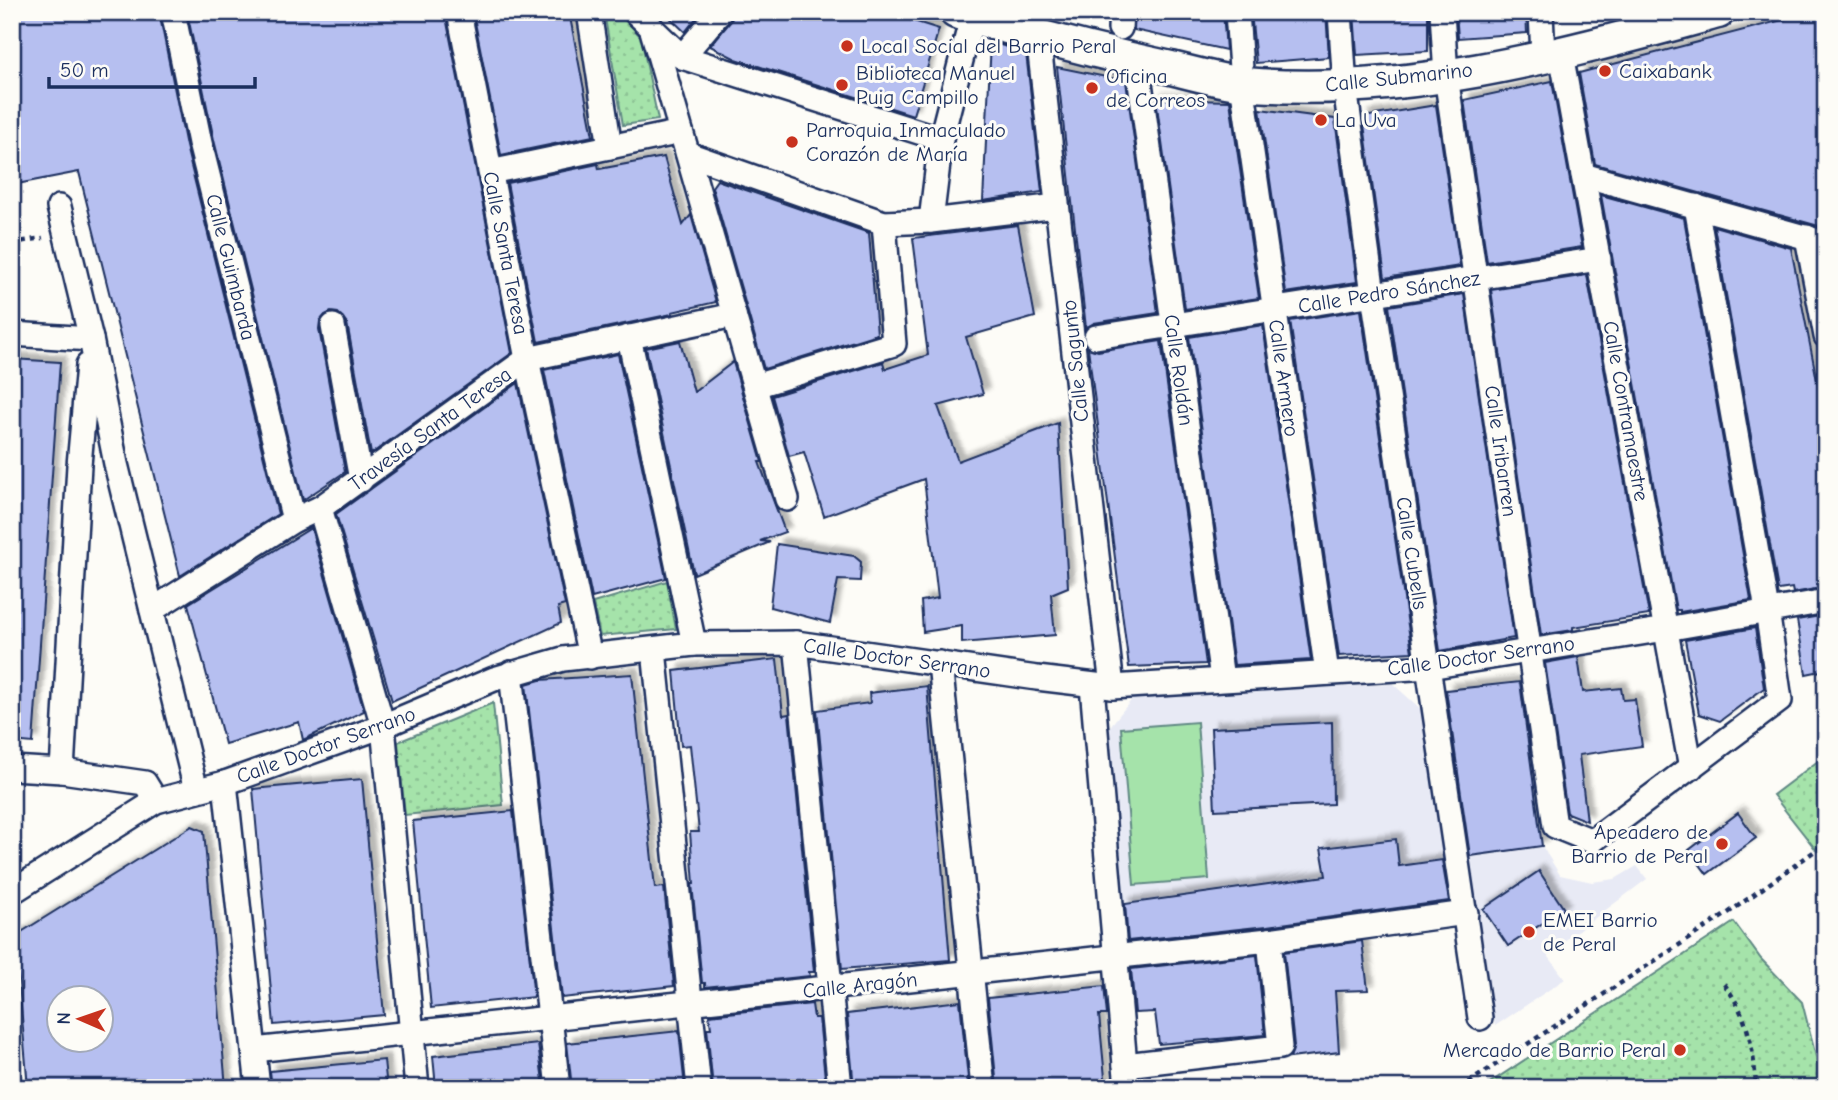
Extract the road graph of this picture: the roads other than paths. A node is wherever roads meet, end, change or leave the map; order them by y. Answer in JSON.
{"nodes":[{"id":1,"x":459,"y":12,"type":"edge"},
{"id":2,"x":589,"y":12,"type":"edge"},
{"id":3,"x":720,"y":12,"type":"edge"},
{"id":4,"x":1237,"y":12,"type":"edge"},
{"id":5,"x":1340,"y":12,"type":"edge"},
{"id":6,"x":1442,"y":12,"type":"edge"},
{"id":7,"x":1541,"y":12,"type":"edge"},
{"id":8,"x":178,"y":13,"type":"edge"},
{"id":9,"x":1711,"y":13,"type":"edge"},
{"id":10,"x":976,"y":16,"type":"edge"},
{"id":11,"x":643,"y":20,"type":"edge"},
{"id":12,"x":1038,"y":36,"type":"junction"},
{"id":13,"x":1552,"y":56,"type":"junction"},
{"id":14,"x":682,"y":57,"type":"junction"},
{"id":15,"x":1137,"y":61,"type":"junction"},
{"id":16,"x":1446,"y":76,"type":"junction"},
{"id":17,"x":1242,"y":83,"type":"junction"},
{"id":18,"x":1345,"y":87,"type":"junction"},
{"id":19,"x":941,"y":139,"type":"junction"},
{"id":20,"x":684,"y":143,"type":"junction"},
{"id":21,"x":610,"y":147,"type":"junction"},
{"id":22,"x":490,"y":172,"type":"junction"},
{"id":23,"x":1583,"y":175,"type":"junction"},
{"id":24,"x":1057,"y":206,"type":"junction"},
{"id":25,"x":1696,"y":206,"type":"junction"},
{"id":26,"x":59,"y":207,"type":"dead end"},
{"id":27,"x":931,"y":221,"type":"junction"},
{"id":28,"x":884,"y":223,"type":"junction"},
{"id":29,"x":1816,"y":240,"type":"edge"},
{"id":30,"x":1599,"y":259,"type":"junction"},
{"id":31,"x":1475,"y":278,"type":"junction"},
{"id":32,"x":1373,"y":294,"type":"junction"},
{"id":33,"x":1274,"y":309,"type":"junction"},
{"id":34,"x":734,"y":316,"type":"junction"},
{"id":35,"x":1173,"y":325,"type":"junction"},
{"id":36,"x":333,"y":326,"type":"dead end"},
{"id":37,"x":12,"y":334,"type":"edge"},
{"id":38,"x":1826,"y":336,"type":"edge"},
{"id":39,"x":629,"y":337,"type":"junction"},
{"id":40,"x":1096,"y":337,"type":"dead end"},
{"id":41,"x":90,"y":339,"type":"junction"},
{"id":42,"x":527,"y":359,"type":"junction"},
{"id":43,"x":755,"y":386,"type":"junction"},
{"id":44,"x":361,"y":480,"type":"junction"},
{"id":45,"x":787,"y":499,"type":"dead end"},
{"id":46,"x":320,"y":508,"type":"junction"},
{"id":47,"x":294,"y":520,"type":"junction"},
{"id":48,"x":1826,"y":601,"type":"edge"},
{"id":49,"x":152,"y":610,"type":"junction"},
{"id":50,"x":1767,"y":610,"type":"junction"},
{"id":51,"x":1666,"y":629,"type":"junction"},
{"id":52,"x":796,"y":643,"type":"junction"},
{"id":53,"x":694,"y":644,"type":"junction"},
{"id":54,"x":654,"y":650,"type":"junction"},
{"id":55,"x":1530,"y":650,"type":"junction"},
{"id":56,"x":590,"y":657,"type":"junction"},
{"id":57,"x":940,"y":663,"type":"junction"},
{"id":58,"x":1429,"y":667,"type":"junction"},
{"id":59,"x":511,"y":673,"type":"junction"},
{"id":60,"x":1326,"y":673,"type":"junction"},
{"id":61,"x":1222,"y":680,"type":"junction"},
{"id":62,"x":1102,"y":686,"type":"junction"},
{"id":63,"x":383,"y":726,"type":"junction"},
{"id":64,"x":12,"y":768,"type":"edge"},
{"id":65,"x":1691,"y":768,"type":"junction"},
{"id":66,"x":62,"y":771,"type":"junction"},
{"id":67,"x":225,"y":783,"type":"junction"},
{"id":68,"x":196,"y":790,"type":"junction"},
{"id":69,"x":156,"y":801,"type":"junction"},
{"id":70,"x":12,"y":892,"type":"edge"},
{"id":71,"x":1466,"y":913,"type":"junction"},
{"id":72,"x":1269,"y":940,"type":"junction"},
{"id":73,"x":1115,"y":957,"type":"junction"},
{"id":74,"x":972,"y":973,"type":"junction"},
{"id":75,"x":830,"y":988,"type":"junction"},
{"id":76,"x":691,"y":1003,"type":"junction"},
{"id":77,"x":1480,"y":1018,"type":"dead end"},
{"id":78,"x":550,"y":1019,"type":"junction"},
{"id":79,"x":412,"y":1034,"type":"junction"},
{"id":80,"x":254,"y":1050,"type":"junction"},
{"id":81,"x":1126,"y":1076,"type":"edge"},
{"id":82,"x":258,"y":1088,"type":"edge"},
{"id":83,"x":417,"y":1088,"type":"edge"},
{"id":84,"x":558,"y":1088,"type":"edge"},
{"id":85,"x":699,"y":1088,"type":"edge"},
{"id":86,"x":840,"y":1088,"type":"edge"},
{"id":87,"x":983,"y":1088,"type":"edge"}],
"edges":[{"from":1,"to":22,"type":"street","name":"Calle Santa Teresa"},
{"from":2,"to":21,"type":"street"},
{"from":3,"to":14,"type":"street"},
{"from":4,"to":17,"type":"street","name":"Calle Armero"},
{"from":5,"to":18,"type":"street","name":"Calle Cubells"},
{"from":6,"to":16,"type":"street","name":"Calle Iribarren"},
{"from":7,"to":13,"type":"street","name":"Calle Contramaestre"},
{"from":8,"to":47,"type":"street","name":"Calle Guimbarda"},
{"from":9,"to":13,"type":"main road","name":"Calle Submarino"},
{"from":10,"to":12,"type":"main road","name":"Calle Submarino"},
{"from":10,"to":19,"type":"street"},
{"from":11,"to":14,"type":"street"},
{"from":11,"to":20,"type":"street"},
{"from":12,"to":15,"type":"main road","name":"Calle Submarino"},
{"from":12,"to":24,"type":"street","name":"Calle Sagunto"},
{"from":13,"to":16,"type":"main road","name":"Calle Submarino"},
{"from":13,"to":23,"type":"street","name":"Calle Contramaestre"},
{"from":14,"to":19,"type":"street"},
{"from":15,"to":17,"type":"main road","name":"Calle Submarino"},
{"from":15,"to":35,"type":"street","name":"Calle Roldán"},
{"from":16,"to":18,"type":"main road","name":"Calle Submarino"},
{"from":16,"to":31,"type":"street","name":"Calle Iribarren"},
{"from":17,"to":18,"type":"main road","name":"Calle Submarino"},
{"from":17,"to":33,"type":"street","name":"Calle Armero"},
{"from":18,"to":32,"type":"street","name":"Calle Cubells"},
{"from":19,"to":27,"type":"street"},
{"from":20,"to":21,"type":"street"},
{"from":20,"to":28,"type":"street"},
{"from":20,"to":34,"type":"street"},
{"from":21,"to":22,"type":"street"},
{"from":22,"to":42,"type":"street","name":"Calle Santa Teresa"},
{"from":23,"to":25,"type":"street"},
{"from":23,"to":30,"type":"street","name":"Calle Contramaestre"},
{"from":24,"to":27,"type":"street"},
{"from":24,"to":62,"type":"street","name":"Calle Sagunto"},
{"from":25,"to":29,"type":"street"},
{"from":25,"to":50,"type":"street"},
{"from":26,"to":41,"type":"street"},
{"from":27,"to":28,"type":"street"},
{"from":28,"to":43,"type":"street"},
{"from":29,"to":38,"type":"street"},
{"from":30,"to":31,"type":"street","name":"Calle Pedro Sánchez"},
{"from":30,"to":51,"type":"street","name":"Calle Contramaestre"},
{"from":31,"to":32,"type":"street","name":"Calle Pedro Sánchez"},
{"from":31,"to":55,"type":"street","name":"Calle Iribarren"},
{"from":32,"to":33,"type":"street","name":"Calle Pedro Sánchez"},
{"from":32,"to":58,"type":"street","name":"Calle Cubells"},
{"from":33,"to":35,"type":"street","name":"Calle Pedro Sánchez"},
{"from":33,"to":60,"type":"street","name":"Calle Armero"},
{"from":34,"to":39,"type":"street","name":"Travesía Santa Teresa"},
{"from":34,"to":43,"type":"street"},
{"from":35,"to":40,"type":"street","name":"Calle Pedro Sánchez"},
{"from":35,"to":61,"type":"street","name":"Calle Roldán"},
{"from":36,"to":44,"type":"street"},
{"from":37,"to":41,"type":"street"},
{"from":39,"to":42,"type":"street","name":"Travesía Santa Teresa"},
{"from":39,"to":53,"type":"street"},
{"from":41,"to":49,"type":"street"},
{"from":41,"to":66,"type":"street"},
{"from":42,"to":44,"type":"street","name":"Travesía Santa Teresa"},
{"from":42,"to":56,"type":"street","name":"Calle Santa Teresa"},
{"from":43,"to":45,"type":"street"},
{"from":44,"to":46,"type":"street","name":"Travesía Santa Teresa"},
{"from":46,"to":47,"type":"street","name":"Travesía Santa Teresa"},
{"from":46,"to":63,"type":"street"},
{"from":47,"to":49,"type":"street","name":"Travesía Santa Teresa"},
{"from":48,"to":50,"type":"street","name":"Calle Doctor Serrano"},
{"from":49,"to":68,"type":"street"},
{"from":50,"to":51,"type":"street","name":"Calle Doctor Serrano"},
{"from":50,"to":65,"type":"street"},
{"from":51,"to":55,"type":"street","name":"Calle Doctor Serrano"},
{"from":51,"to":65,"type":"street","name":"Calle Contramaestre"},
{"from":52,"to":53,"type":"street","name":"Calle Doctor Serrano"},
{"from":52,"to":57,"type":"street","name":"Calle Doctor Serrano"},
{"from":52,"to":75,"type":"street"},
{"from":53,"to":54,"type":"street","name":"Calle Doctor Serrano"},
{"from":54,"to":56,"type":"street","name":"Calle Doctor Serrano"},
{"from":54,"to":76,"type":"street"},
{"from":55,"to":58,"type":"street","name":"Calle Doctor Serrano"},
{"from":55,"to":65,"type":"street","name":"Calle Iribarren"},
{"from":56,"to":59,"type":"street","name":"Calle Doctor Serrano"},
{"from":57,"to":62,"type":"street","name":"Calle Doctor Serrano"},
{"from":57,"to":74,"type":"street"},
{"from":58,"to":60,"type":"street","name":"Calle Doctor Serrano"},
{"from":58,"to":71,"type":"street","name":"Calle Cubells"},
{"from":59,"to":63,"type":"street","name":"Calle Doctor Serrano"},
{"from":59,"to":78,"type":"street"},
{"from":60,"to":61,"type":"street","name":"Calle Doctor Serrano"},
{"from":61,"to":62,"type":"street","name":"Calle Doctor Serrano"},
{"from":62,"to":73,"type":"street","name":"Calle Sagunto"},
{"from":63,"to":67,"type":"street","name":"Calle Doctor Serrano"},
{"from":63,"to":79,"type":"street"},
{"from":64,"to":66,"type":"street"},
{"from":66,"to":69,"type":"street"},
{"from":67,"to":68,"type":"street","name":"Calle Doctor Serrano"},
{"from":67,"to":80,"type":"street"},
{"from":68,"to":69,"type":"street","name":"Calle Doctor Serrano"},
{"from":69,"to":70,"type":"street","name":"Calle Doctor Serrano"},
{"from":71,"to":72,"type":"street","name":"Calle Aragón"},
{"from":71,"to":77,"type":"street","name":"Calle Cubells"},
{"from":72,"to":73,"type":"street","name":"Calle Aragón"},
{"from":72,"to":81,"type":"street"},
{"from":73,"to":74,"type":"street","name":"Calle Aragón"},
{"from":73,"to":81,"type":"street","name":"Calle Sagunto"},
{"from":74,"to":75,"type":"street","name":"Calle Aragón"},
{"from":74,"to":87,"type":"street"},
{"from":75,"to":76,"type":"street","name":"Calle Aragón"},
{"from":75,"to":86,"type":"street"},
{"from":76,"to":78,"type":"street","name":"Calle Aragón"},
{"from":76,"to":85,"type":"street"},
{"from":78,"to":79,"type":"street","name":"Calle Aragón"},
{"from":78,"to":84,"type":"street"},
{"from":79,"to":80,"type":"street","name":"Calle Aragón"},
{"from":79,"to":83,"type":"street"},
{"from":80,"to":82,"type":"street"}]}
